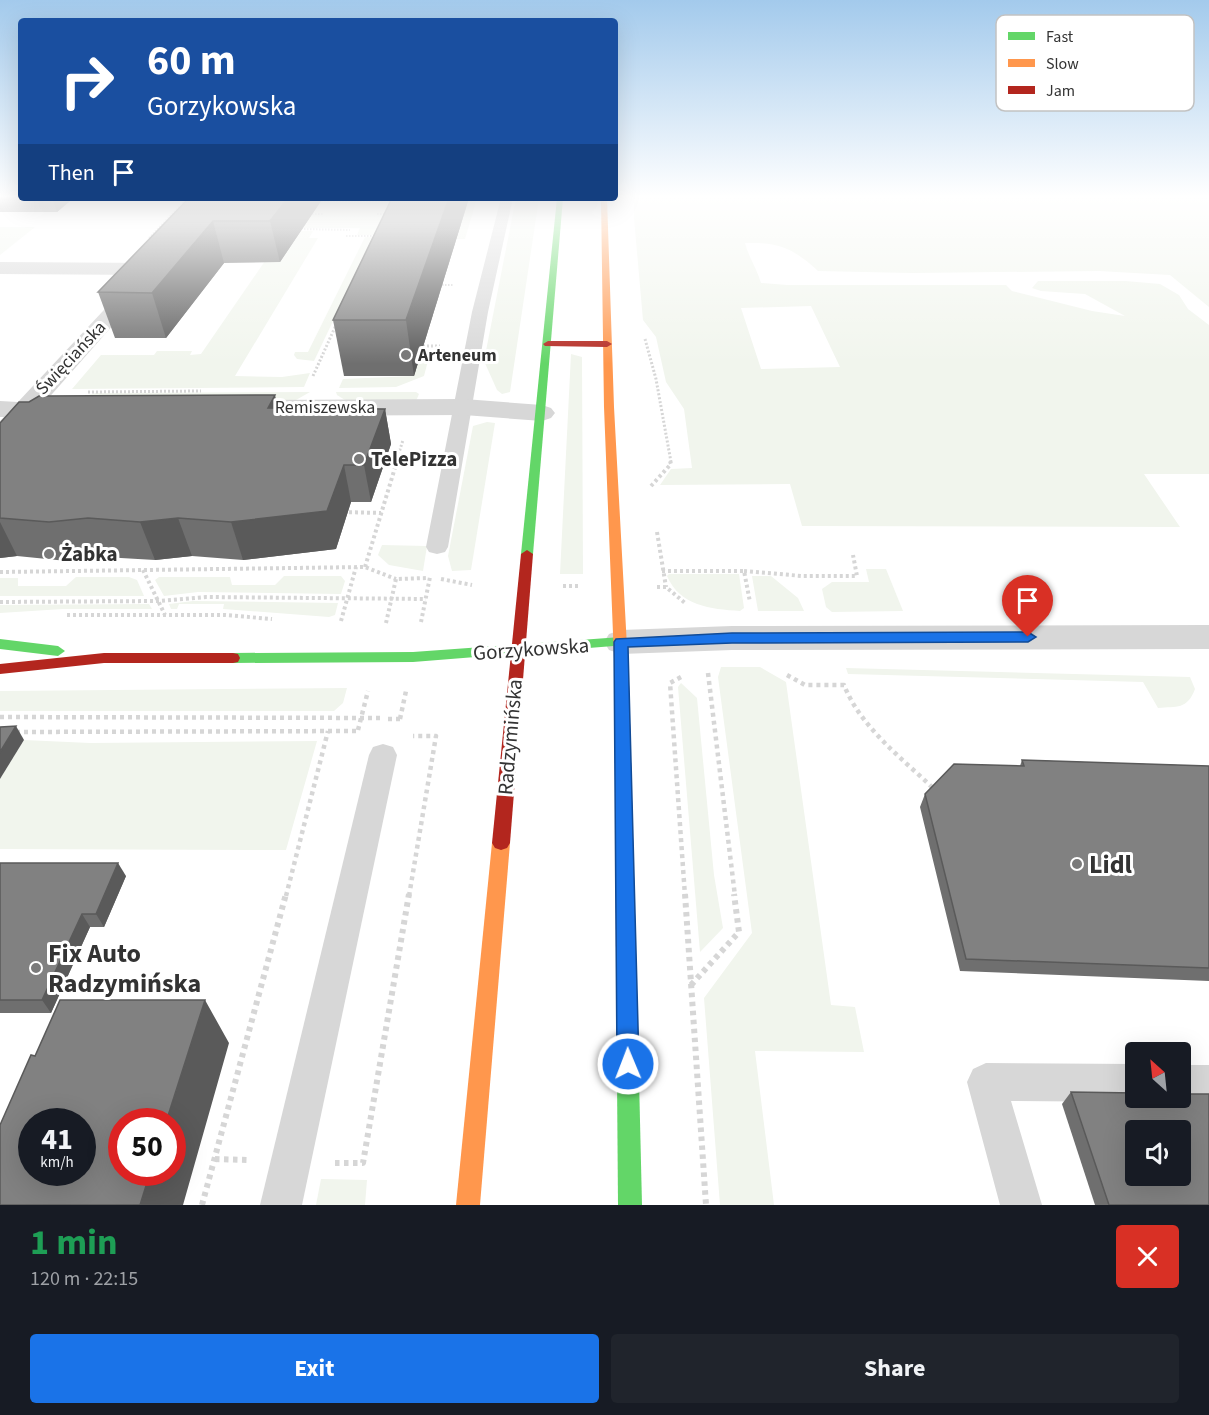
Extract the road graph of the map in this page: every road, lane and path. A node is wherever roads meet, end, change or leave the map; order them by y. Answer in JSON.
{"nodes":[{"id":1,"x":494,"y":251,"type":"edge"},
{"id":2,"x":556,"y":251,"type":"edge"},
{"id":3,"x":605,"y":251,"type":"edge"},
{"id":4,"x":0,"y":268,"type":"edge"},
{"id":5,"x":442,"y":285,"type":"dead end"},
{"id":6,"x":458,"y":285,"type":"dead end"},
{"id":7,"x":337,"y":322,"type":"edge"},
{"id":8,"x":643,"y":334,"type":"dead end"},
{"id":9,"x":548,"y":344,"type":"junction"},
{"id":10,"x":607,"y":344,"type":"junction"},
{"id":11,"x":423,"y":346,"type":"dead end"},
{"id":12,"x":440,"y":346,"type":"dead end"},
{"id":13,"x":312,"y":379,"type":"dead end"},
{"id":14,"x":211,"y":400,"type":"joint"},
{"id":15,"x":21,"y":404,"type":"edge"},
{"id":16,"x":464,"y":407,"type":"junction"},
{"id":17,"x":82,"y":409,"type":"edge"},
{"id":18,"x":542,"y":413,"type":"junction"},
{"id":19,"x":0,"y":437,"type":"edge"},
{"id":20,"x":653,"y":496,"type":"dead end"},
{"id":21,"x":333,"y":512,"type":"edge"},
{"id":22,"x":381,"y":513,"type":"dead end"},
{"id":23,"x":657,"y":528,"type":"dead end"},
{"id":24,"x":437,"y":547,"type":"dead end"},
{"id":25,"x":853,"y":555,"type":"dead end"},
{"id":26,"x":356,"y":567,"type":"junction"},
{"id":27,"x":143,"y":570,"type":"junction"},
{"id":28,"x":662,"y":571,"type":"junction"},
{"id":29,"x":744,"y":571,"type":"junction"},
{"id":30,"x":0,"y":572,"type":"edge"},
{"id":31,"x":396,"y":579,"type":"junction"},
{"id":32,"x":472,"y":585,"type":"dead end"},
{"id":33,"x":559,"y":586,"type":"dead end"},
{"id":34,"x":584,"y":586,"type":"dead end"},
{"id":35,"x":657,"y":587,"type":"dead end"},
{"id":36,"x":666,"y":587,"type":"junction"},
{"id":37,"x":348,"y":599,"type":"junction"},
{"id":38,"x":392,"y":599,"type":"junction"},
{"id":39,"x":426,"y":599,"type":"dead end"},
{"id":40,"x":158,"y":601,"type":"junction"},
{"id":41,"x":0,"y":602,"type":"edge"},
{"id":42,"x":691,"y":605,"type":"dead end"},
{"id":43,"x":750,"y":606,"type":"dead end"},
{"id":44,"x":56,"y":615,"type":"dead end"},
{"id":45,"x":165,"y":615,"type":"junction"},
{"id":46,"x":283,"y":620,"type":"dead end"},
{"id":47,"x":340,"y":626,"type":"dead end"},
{"id":48,"x":385,"y":628,"type":"dead end"},
{"id":49,"x":1209,"y":638,"type":"edge"},
{"id":50,"x":621,"y":642,"type":"junction"},
{"id":51,"x":0,"y":644,"type":"edge"},
{"id":52,"x":518,"y":650,"type":"junction"},
{"id":53,"x":104,"y":658,"type":"junction"},
{"id":54,"x":706,"y":662,"type":"dead end"},
{"id":55,"x":0,"y":669,"type":"edge"},
{"id":56,"x":688,"y":673,"type":"dead end"},
{"id":57,"x":785,"y":674,"type":"dead end"},
{"id":58,"x":370,"y":684,"type":"dead end"},
{"id":59,"x":0,"y":717,"type":"edge"},
{"id":60,"x":361,"y":718,"type":"junction"},
{"id":61,"x":400,"y":719,"type":"dead end"},
{"id":62,"x":328,"y":731,"type":"junction"},
{"id":63,"x":358,"y":731,"type":"junction"},
{"id":64,"x":12,"y":732,"type":"edge"},
{"id":65,"x":386,"y":742,"type":"junction"},
{"id":66,"x":935,"y":790,"type":"edge"},
{"id":67,"x":691,"y":985,"type":"junction"},
{"id":68,"x":1125,"y":1083,"type":"edge"},
{"id":69,"x":1191,"y":1084,"type":"edge"},
{"id":70,"x":1209,"y":1084,"type":"edge"},
{"id":71,"x":215,"y":1159,"type":"junction"},
{"id":72,"x":290,"y":1161,"type":"junction"},
{"id":73,"x":202,"y":1205,"type":"edge"},
{"id":74,"x":281,"y":1205,"type":"edge"},
{"id":75,"x":468,"y":1205,"type":"edge"},
{"id":76,"x":630,"y":1205,"type":"edge"},
{"id":77,"x":706,"y":1205,"type":"edge"},
{"id":78,"x":1021,"y":1205,"type":"edge"}],
"edges":[{"from":1,"to":16,"type":"lane"},
{"from":2,"to":9,"type":"main road","name":"Radzymińska"},
{"from":3,"to":10,"type":"main road"},
{"from":4,"to":15,"type":"street","name":"Święciańska"},
{"from":5,"to":6,"type":"path"},
{"from":7,"to":13,"type":"path"},
{"from":8,"to":20,"type":"path"},
{"from":9,"to":10,"type":"main road"},
{"from":9,"to":18,"type":"main road","name":"Radzymińska"},
{"from":10,"to":50,"type":"main road"},
{"from":11,"to":12,"type":"path"},
{"from":14,"to":15,"type":"path"},
{"from":14,"to":16,"type":"street","name":"Remiszewska"},
{"from":15,"to":17,"type":"street"},
{"from":15,"to":19,"type":"street","name":"Święciańska"},
{"from":16,"to":18,"type":"street","name":"Remiszewska"},
{"from":16,"to":24,"type":"lane"},
{"from":18,"to":52,"type":"main road","name":"Radzymińska"},
{"from":21,"to":22,"type":"path"},
{"from":23,"to":28,"type":"path"},
{"from":25,"to":29,"type":"path"},
{"from":26,"to":27,"type":"path"},
{"from":26,"to":31,"type":"path"},
{"from":26,"to":37,"type":"path"},
{"from":27,"to":30,"type":"path"},
{"from":27,"to":40,"type":"path"},
{"from":28,"to":29,"type":"path"},
{"from":28,"to":36,"type":"path"},
{"from":29,"to":43,"type":"path"},
{"from":31,"to":32,"type":"path"},
{"from":31,"to":38,"type":"path"},
{"from":33,"to":34,"type":"path"},
{"from":35,"to":36,"type":"path"},
{"from":36,"to":42,"type":"path"},
{"from":37,"to":38,"type":"path"},
{"from":37,"to":40,"type":"path"},
{"from":37,"to":47,"type":"path"},
{"from":38,"to":39,"type":"path"},
{"from":38,"to":48,"type":"path"},
{"from":40,"to":41,"type":"path"},
{"from":40,"to":45,"type":"path"},
{"from":44,"to":45,"type":"path"},
{"from":45,"to":46,"type":"path"},
{"from":49,"to":50,"type":"street","name":"Gorzykowska"},
{"from":50,"to":52,"type":"main road","name":"Gorzykowska"},
{"from":50,"to":76,"type":"main road"},
{"from":51,"to":53,"type":"main road","name":"Gorzykowska"},
{"from":52,"to":53,"type":"main road","name":"Gorzykowska"},
{"from":52,"to":75,"type":"main road","name":"Radzymińska"},
{"from":53,"to":55,"type":"main road","name":"Gorzykowska"},
{"from":54,"to":67,"type":"path"},
{"from":56,"to":67,"type":"path"},
{"from":57,"to":66,"type":"path"},
{"from":58,"to":60,"type":"path"},
{"from":59,"to":60,"type":"path"},
{"from":60,"to":61,"type":"path"},
{"from":60,"to":63,"type":"path"},
{"from":62,"to":63,"type":"path"},
{"from":62,"to":64,"type":"path"},
{"from":62,"to":71,"type":"path"},
{"from":63,"to":65,"type":"path"},
{"from":65,"to":72,"type":"lane"},
{"from":65,"to":72,"type":"path"},
{"from":67,"to":77,"type":"path"},
{"from":68,"to":78,"type":"lane"},
{"from":69,"to":70,"type":"lane"},
{"from":71,"to":72,"type":"path"},
{"from":71,"to":73,"type":"path"},
{"from":72,"to":74,"type":"lane"}]}
